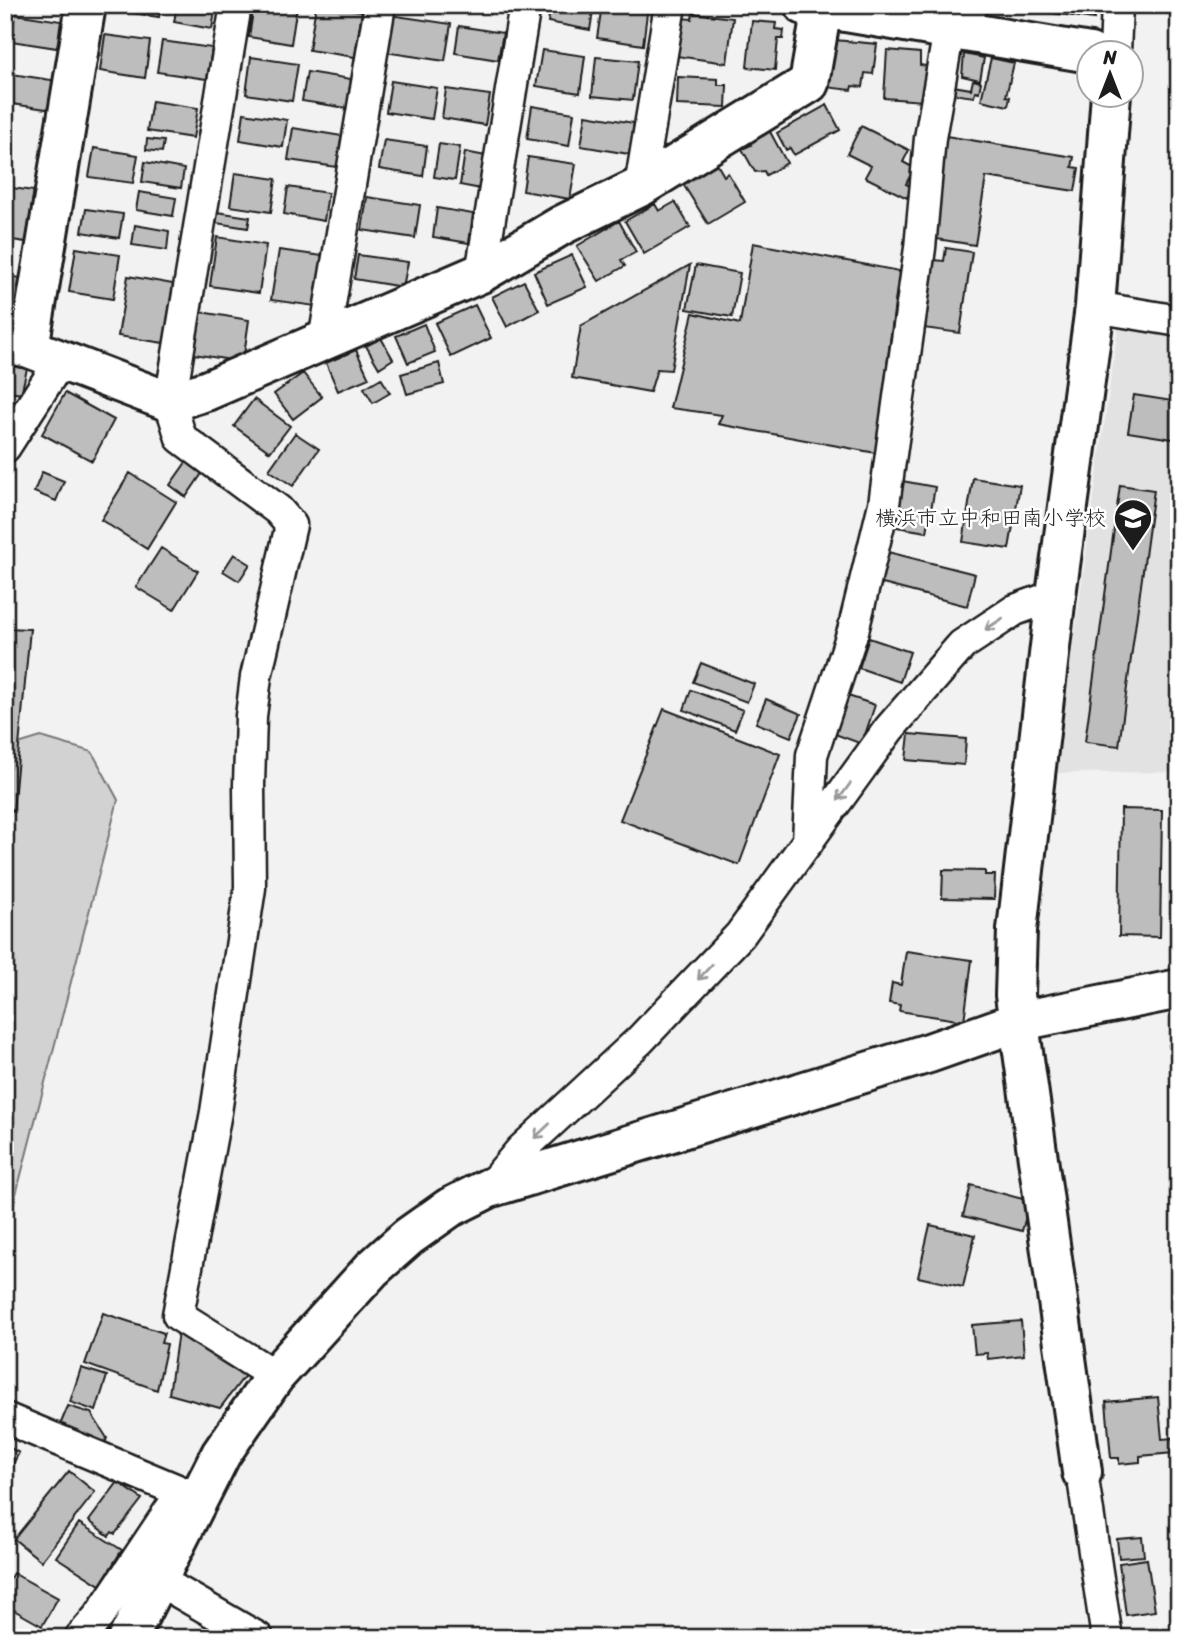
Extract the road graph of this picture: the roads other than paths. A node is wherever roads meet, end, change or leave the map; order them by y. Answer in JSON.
{"nodes":[{"id":1,"x":86,"y":5,"type":"edge"},
{"id":2,"x":236,"y":5,"type":"edge"},
{"id":3,"x":380,"y":5,"type":"edge"},
{"id":4,"x":525,"y":5,"type":"edge"},
{"id":5,"x":670,"y":5,"type":"edge"},
{"id":6,"x":1117,"y":5,"type":"edge"},
{"id":7,"x":816,"y":6,"type":"edge"},
{"id":8,"x":962,"y":22,"type":"edge"},
{"id":9,"x":1116,"y":38,"type":"edge"},
{"id":10,"x":1076,"y":50,"type":"edge"},
{"id":11,"x":1110,"y":108,"type":"edge"},
{"id":12,"x":640,"y":187,"type":"junction"},
{"id":13,"x":481,"y":273,"type":"junction"},
{"id":14,"x":1095,"y":307,"type":"junction"},
{"id":15,"x":1179,"y":321,"type":"edge"},
{"id":16,"x":324,"y":341,"type":"junction"},
{"id":17,"x":32,"y":350,"type":"edge"},
{"id":18,"x":170,"y":402,"type":"junction"},
{"id":19,"x":5,"y":447,"type":"edge"},
{"id":20,"x":1056,"y":595,"type":"junction"},
{"id":21,"x":808,"y":842,"type":"junction"},
{"id":22,"x":1179,"y":989,"type":"edge"},
{"id":23,"x":1020,"y":1021,"type":"junction"},
{"id":24,"x":489,"y":1188,"type":"junction"},
{"id":25,"x":275,"y":1376,"type":"junction"},
{"id":26,"x":5,"y":1418,"type":"edge"},
{"id":27,"x":1082,"y":1472,"type":"joint"},
{"id":28,"x":191,"y":1495,"type":"junction"},
{"id":29,"x":158,"y":1580,"type":"junction"},
{"id":30,"x":80,"y":1638,"type":"edge"},
{"id":31,"x":128,"y":1638,"type":"edge"},
{"id":32,"x":258,"y":1638,"type":"edge"},
{"id":33,"x":1107,"y":1638,"type":"edge"}],
"edges":[{"from":1,"to":17,"type":"street"},
{"from":2,"to":18,"type":"street"},
{"from":3,"to":16,"type":"street"},
{"from":4,"to":13,"type":"street"},
{"from":5,"to":12,"type":"street"},
{"from":6,"to":9,"type":"street"},
{"from":7,"to":8,"type":"street"},
{"from":7,"to":12,"type":"street"},
{"from":8,"to":10,"type":"street"},
{"from":8,"to":21,"type":"street"},
{"from":11,"to":14,"type":"street"},
{"from":12,"to":13,"type":"street"},
{"from":13,"to":16,"type":"street"},
{"from":14,"to":15,"type":"street"},
{"from":14,"to":20,"type":"street"},
{"from":16,"to":18,"type":"street"},
{"from":17,"to":18,"type":"street"},
{"from":17,"to":19,"type":"street"},
{"from":18,"to":25,"type":"street"},
{"from":20,"to":21,"type":"street","one_way":true},
{"from":20,"to":23,"type":"street"},
{"from":21,"to":24,"type":"street","one_way":true},
{"from":22,"to":23,"type":"street"},
{"from":23,"to":24,"type":"street"},
{"from":23,"to":27,"type":"street"},
{"from":24,"to":25,"type":"street"},
{"from":25,"to":28,"type":"street"},
{"from":26,"to":28,"type":"street"},
{"from":27,"to":33,"type":"street"},
{"from":28,"to":29,"type":"street"},
{"from":28,"to":30,"type":"street"},
{"from":29,"to":31,"type":"street"},
{"from":29,"to":32,"type":"street"}]}
